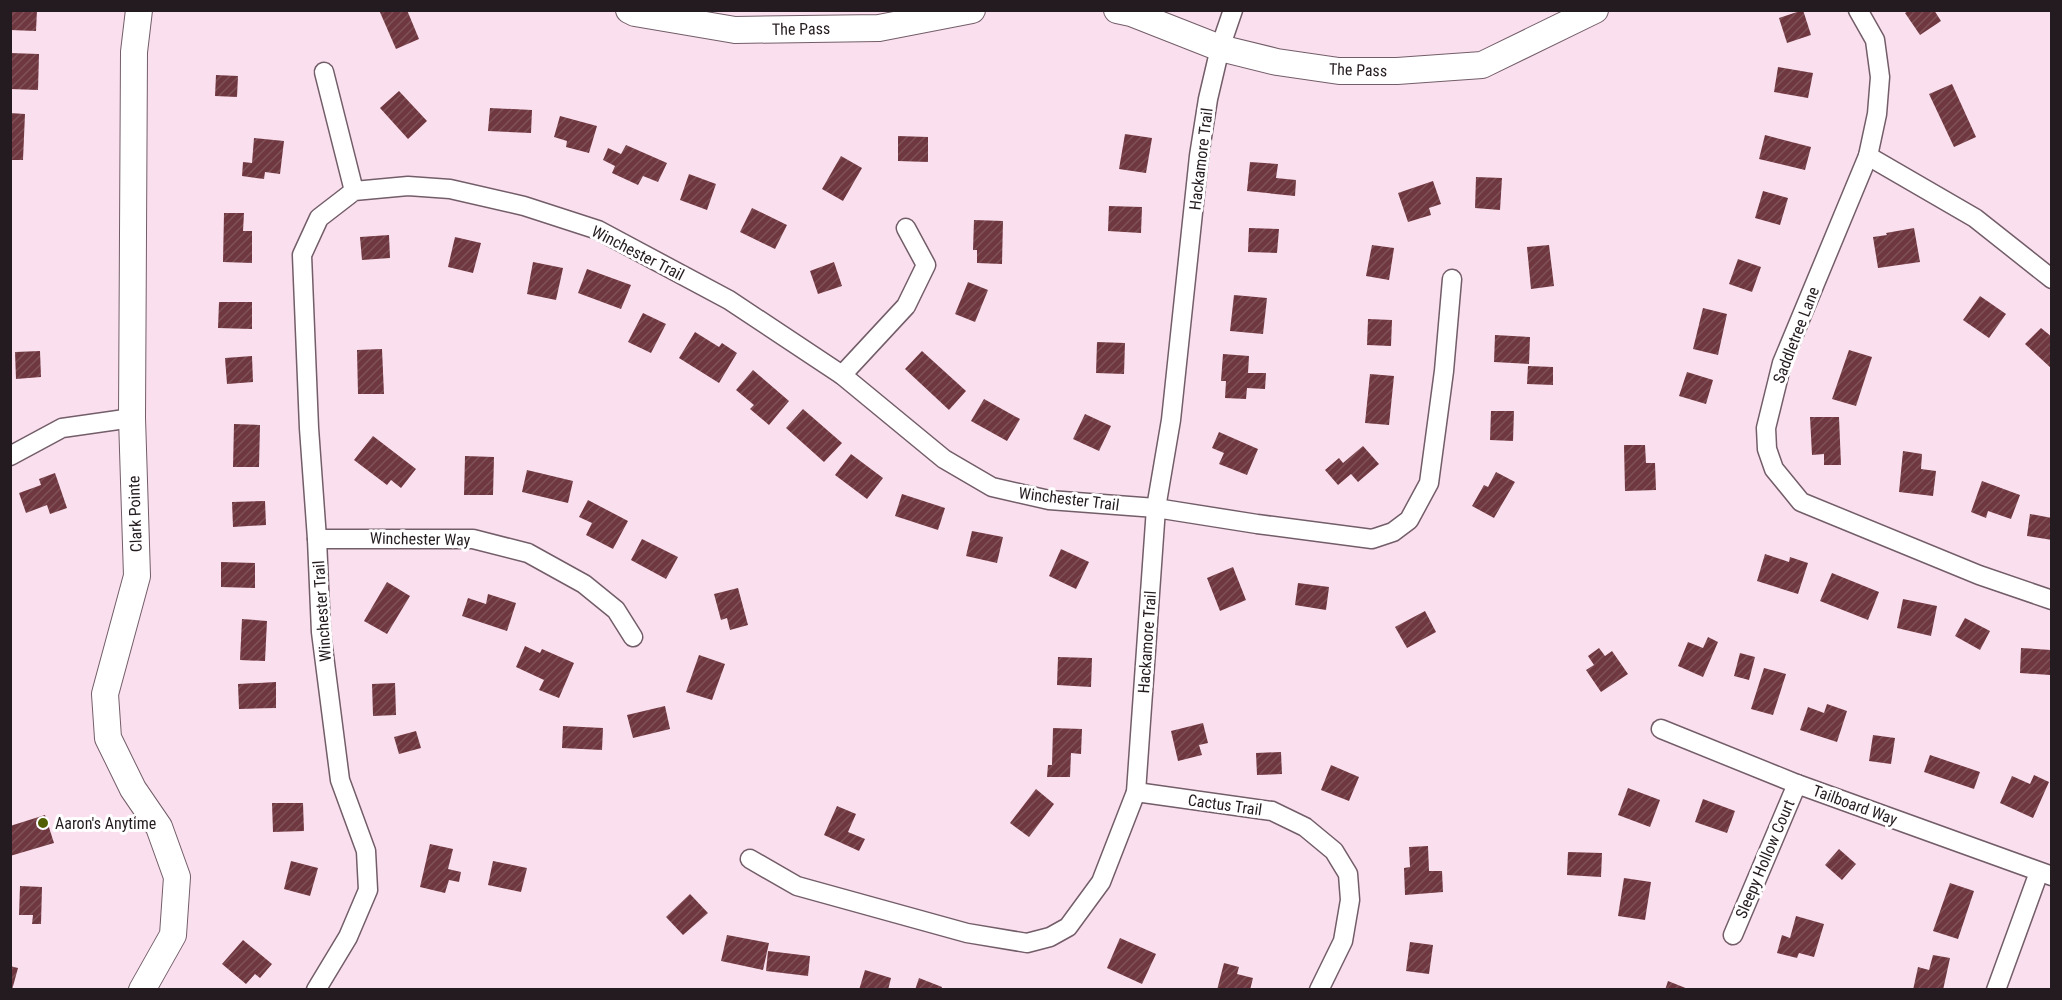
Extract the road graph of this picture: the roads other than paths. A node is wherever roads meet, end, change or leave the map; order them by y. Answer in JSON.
{"nodes":[{"id":1,"x":139,"y":10,"type":"edge"},
{"id":2,"x":629,"y":10,"type":"edge"},
{"id":3,"x":972,"y":10,"type":"edge"},
{"id":4,"x":1117,"y":10,"type":"edge"},
{"id":5,"x":1233,"y":10,"type":"edge"},
{"id":6,"x":1595,"y":10,"type":"edge"},
{"id":7,"x":1858,"y":10,"type":"edge"},
{"id":8,"x":1220,"y":48,"type":"junction"},
{"id":9,"x":324,"y":72,"type":"dead end"},
{"id":10,"x":1868,"y":156,"type":"junction"},
{"id":11,"x":354,"y":191,"type":"junction"},
{"id":12,"x":906,"y":228,"type":"dead end"},
{"id":13,"x":1452,"y":279,"type":"dead end"},
{"id":14,"x":2052,"y":279,"type":"edge"},
{"id":15,"x":842,"y":375,"type":"junction"},
{"id":16,"x":132,"y":418,"type":"junction"},
{"id":17,"x":10,"y":456,"type":"edge"},
{"id":18,"x":1156,"y":508,"type":"junction"},
{"id":19,"x":317,"y":538,"type":"junction"},
{"id":20,"x":2052,"y":600,"type":"edge"},
{"id":21,"x":633,"y":637,"type":"dead end"},
{"id":22,"x":1661,"y":729,"type":"dead end"},
{"id":23,"x":1797,"y":784,"type":"junction"},
{"id":24,"x":1136,"y":792,"type":"junction"},
{"id":25,"x":750,"y":859,"type":"dead end"},
{"id":26,"x":2045,"y":874,"type":"edge"},
{"id":27,"x":1733,"y":935,"type":"dead end"},
{"id":28,"x":142,"y":990,"type":"edge"},
{"id":29,"x":316,"y":990,"type":"edge"},
{"id":30,"x":1319,"y":990,"type":"edge"},
{"id":31,"x":1996,"y":990,"type":"edge"}],
"edges":[{"from":1,"to":16,"type":"street","name":"Clark Pointe"},
{"from":2,"to":3,"type":"street","name":"The Pass"},
{"from":4,"to":8,"type":"street","name":"The Pass"},
{"from":5,"to":8,"type":"street","name":"Hackamore Trail"},
{"from":6,"to":8,"type":"street","name":"The Pass"},
{"from":7,"to":10,"type":"street","name":"Saddletree Lane"},
{"from":8,"to":18,"type":"street","name":"Hackamore Trail"},
{"from":9,"to":11,"type":"street"},
{"from":10,"to":14,"type":"street"},
{"from":10,"to":20,"type":"street","name":"Saddletree Lane"},
{"from":11,"to":15,"type":"street","name":"Winchester Trail"},
{"from":11,"to":19,"type":"street","name":"Winchester Trail"},
{"from":12,"to":15,"type":"street"},
{"from":13,"to":18,"type":"street","name":"Winchester Trail"},
{"from":15,"to":18,"type":"street","name":"Winchester Trail"},
{"from":16,"to":17,"type":"street"},
{"from":16,"to":28,"type":"street","name":"Clark Pointe"},
{"from":18,"to":24,"type":"street","name":"Hackamore Trail"},
{"from":19,"to":21,"type":"street","name":"Winchester Way"},
{"from":19,"to":29,"type":"street","name":"Winchester Trail"},
{"from":22,"to":23,"type":"street","name":"Tailboard Way"},
{"from":23,"to":26,"type":"street","name":"Tailboard Way"},
{"from":23,"to":27,"type":"street","name":"Sleepy Hollow Court"},
{"from":24,"to":25,"type":"street","name":"Hackamore Trail"},
{"from":24,"to":30,"type":"street","name":"Cactus Trail"},
{"from":26,"to":31,"type":"street"}]}
